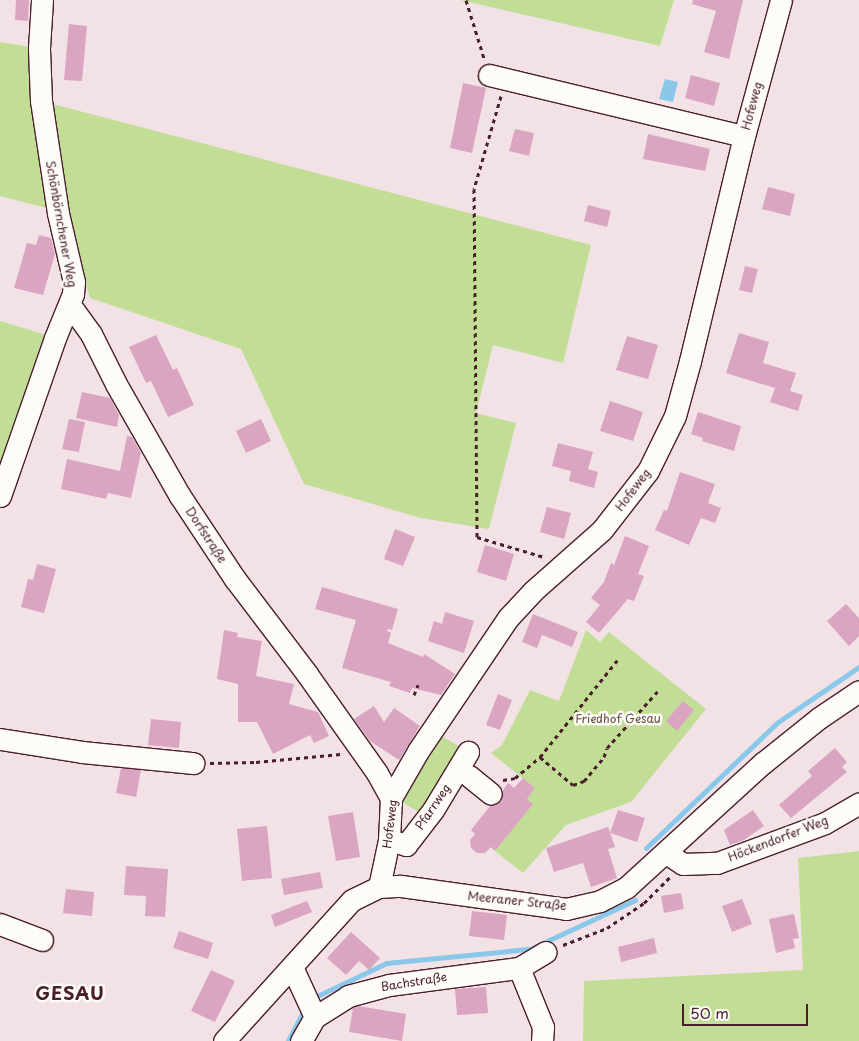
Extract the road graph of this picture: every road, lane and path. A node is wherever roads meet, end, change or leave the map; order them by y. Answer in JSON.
{"nodes":[{"id":1,"x":42,"y":0,"type":"edge"},
{"id":2,"x":466,"y":0,"type":"edge"},
{"id":3,"x":781,"y":0,"type":"edge"},
{"id":4,"x":498,"y":77,"type":"junction"},
{"id":5,"x":744,"y":136,"type":"junction"},
{"id":6,"x":70,"y":305,"type":"junction"},
{"id":7,"x":0,"y":496,"type":"edge"},
{"id":8,"x":565,"y":564,"type":"junction"},
{"id":9,"x":620,"y":658,"type":"dead end"},
{"id":10,"x":418,"y":685,"type":"dead end"},
{"id":11,"x":658,"y":691,"type":"dead end"},
{"id":12,"x":859,"y":691,"type":"edge"},
{"id":13,"x":414,"y":696,"type":"dead end"},
{"id":14,"x":0,"y":739,"type":"edge"},
{"id":15,"x":362,"y":752,"type":"junction"},
{"id":16,"x":468,"y":752,"type":"dead end"},
{"id":17,"x":540,"y":757,"type":"junction"},
{"id":18,"x":193,"y":763,"type":"joint"},
{"id":19,"x":469,"y":776,"type":"dead end"},
{"id":20,"x":515,"y":778,"type":"junction"},
{"id":21,"x":519,"y":783,"type":"dead end"},
{"id":22,"x":497,"y":787,"type":"joint"},
{"id":23,"x":391,"y":798,"type":"junction"},
{"id":24,"x":859,"y":803,"type":"edge"},
{"id":25,"x":389,"y":840,"type":"junction"},
{"id":26,"x":666,"y":853,"type":"junction"},
{"id":27,"x":379,"y":887,"type":"junction"},
{"id":28,"x":0,"y":924,"type":"edge"},
{"id":29,"x":42,"y":940,"type":"dead end"},
{"id":30,"x":546,"y":952,"type":"dead end"},
{"id":31,"x":292,"y":967,"type":"junction"},
{"id":32,"x":519,"y":968,"type":"junction"},
{"id":33,"x":310,"y":1007,"type":"junction"},
{"id":34,"x":224,"y":1041,"type":"edge"},
{"id":35,"x":301,"y":1041,"type":"edge"},
{"id":36,"x":542,"y":1041,"type":"edge"}],
"edges":[{"from":1,"to":6,"type":"street","name":"Schönbörnchener Weg"},
{"from":2,"to":4,"type":"path"},
{"from":3,"to":5,"type":"street","name":"Hofeweg"},
{"from":4,"to":5,"type":"street"},
{"from":4,"to":8,"type":"path"},
{"from":5,"to":8,"type":"street","name":"Hofeweg"},
{"from":6,"to":7,"type":"street","name":"Schönbörnchener Weg"},
{"from":6,"to":15,"type":"street","name":"Dorfstraße"},
{"from":8,"to":23,"type":"street","name":"Hofeweg"},
{"from":9,"to":17,"type":"path"},
{"from":10,"to":13,"type":"path"},
{"from":11,"to":17,"type":"path"},
{"from":12,"to":26,"type":"street","name":"Meeraner Straße"},
{"from":14,"to":18,"type":"street"},
{"from":15,"to":18,"type":"path"},
{"from":15,"to":23,"type":"street","name":"Dorfstraße"},
{"from":16,"to":25,"type":"street","name":"Pfarrweg"},
{"from":17,"to":20,"type":"path"},
{"from":19,"to":22,"type":"street"},
{"from":20,"to":21,"type":"path"},
{"from":20,"to":22,"type":"path"},
{"from":23,"to":25,"type":"street","name":"Hofeweg"},
{"from":24,"to":26,"type":"street","name":"Höckendorfer Weg"},
{"from":25,"to":27,"type":"street","name":"Hofeweg"},
{"from":26,"to":27,"type":"street","name":"Meeraner Straße"},
{"from":27,"to":31,"type":"street","name":"Meeraner Straße"},
{"from":28,"to":29,"type":"street"},
{"from":30,"to":32,"type":"street","name":"Bachstraße"},
{"from":31,"to":33,"type":"street"},
{"from":31,"to":34,"type":"street","name":"Meeraner Straße"},
{"from":32,"to":33,"type":"street","name":"Bachstraße"},
{"from":32,"to":36,"type":"street"},
{"from":33,"to":35,"type":"street","name":"Bachstraße"}]}
